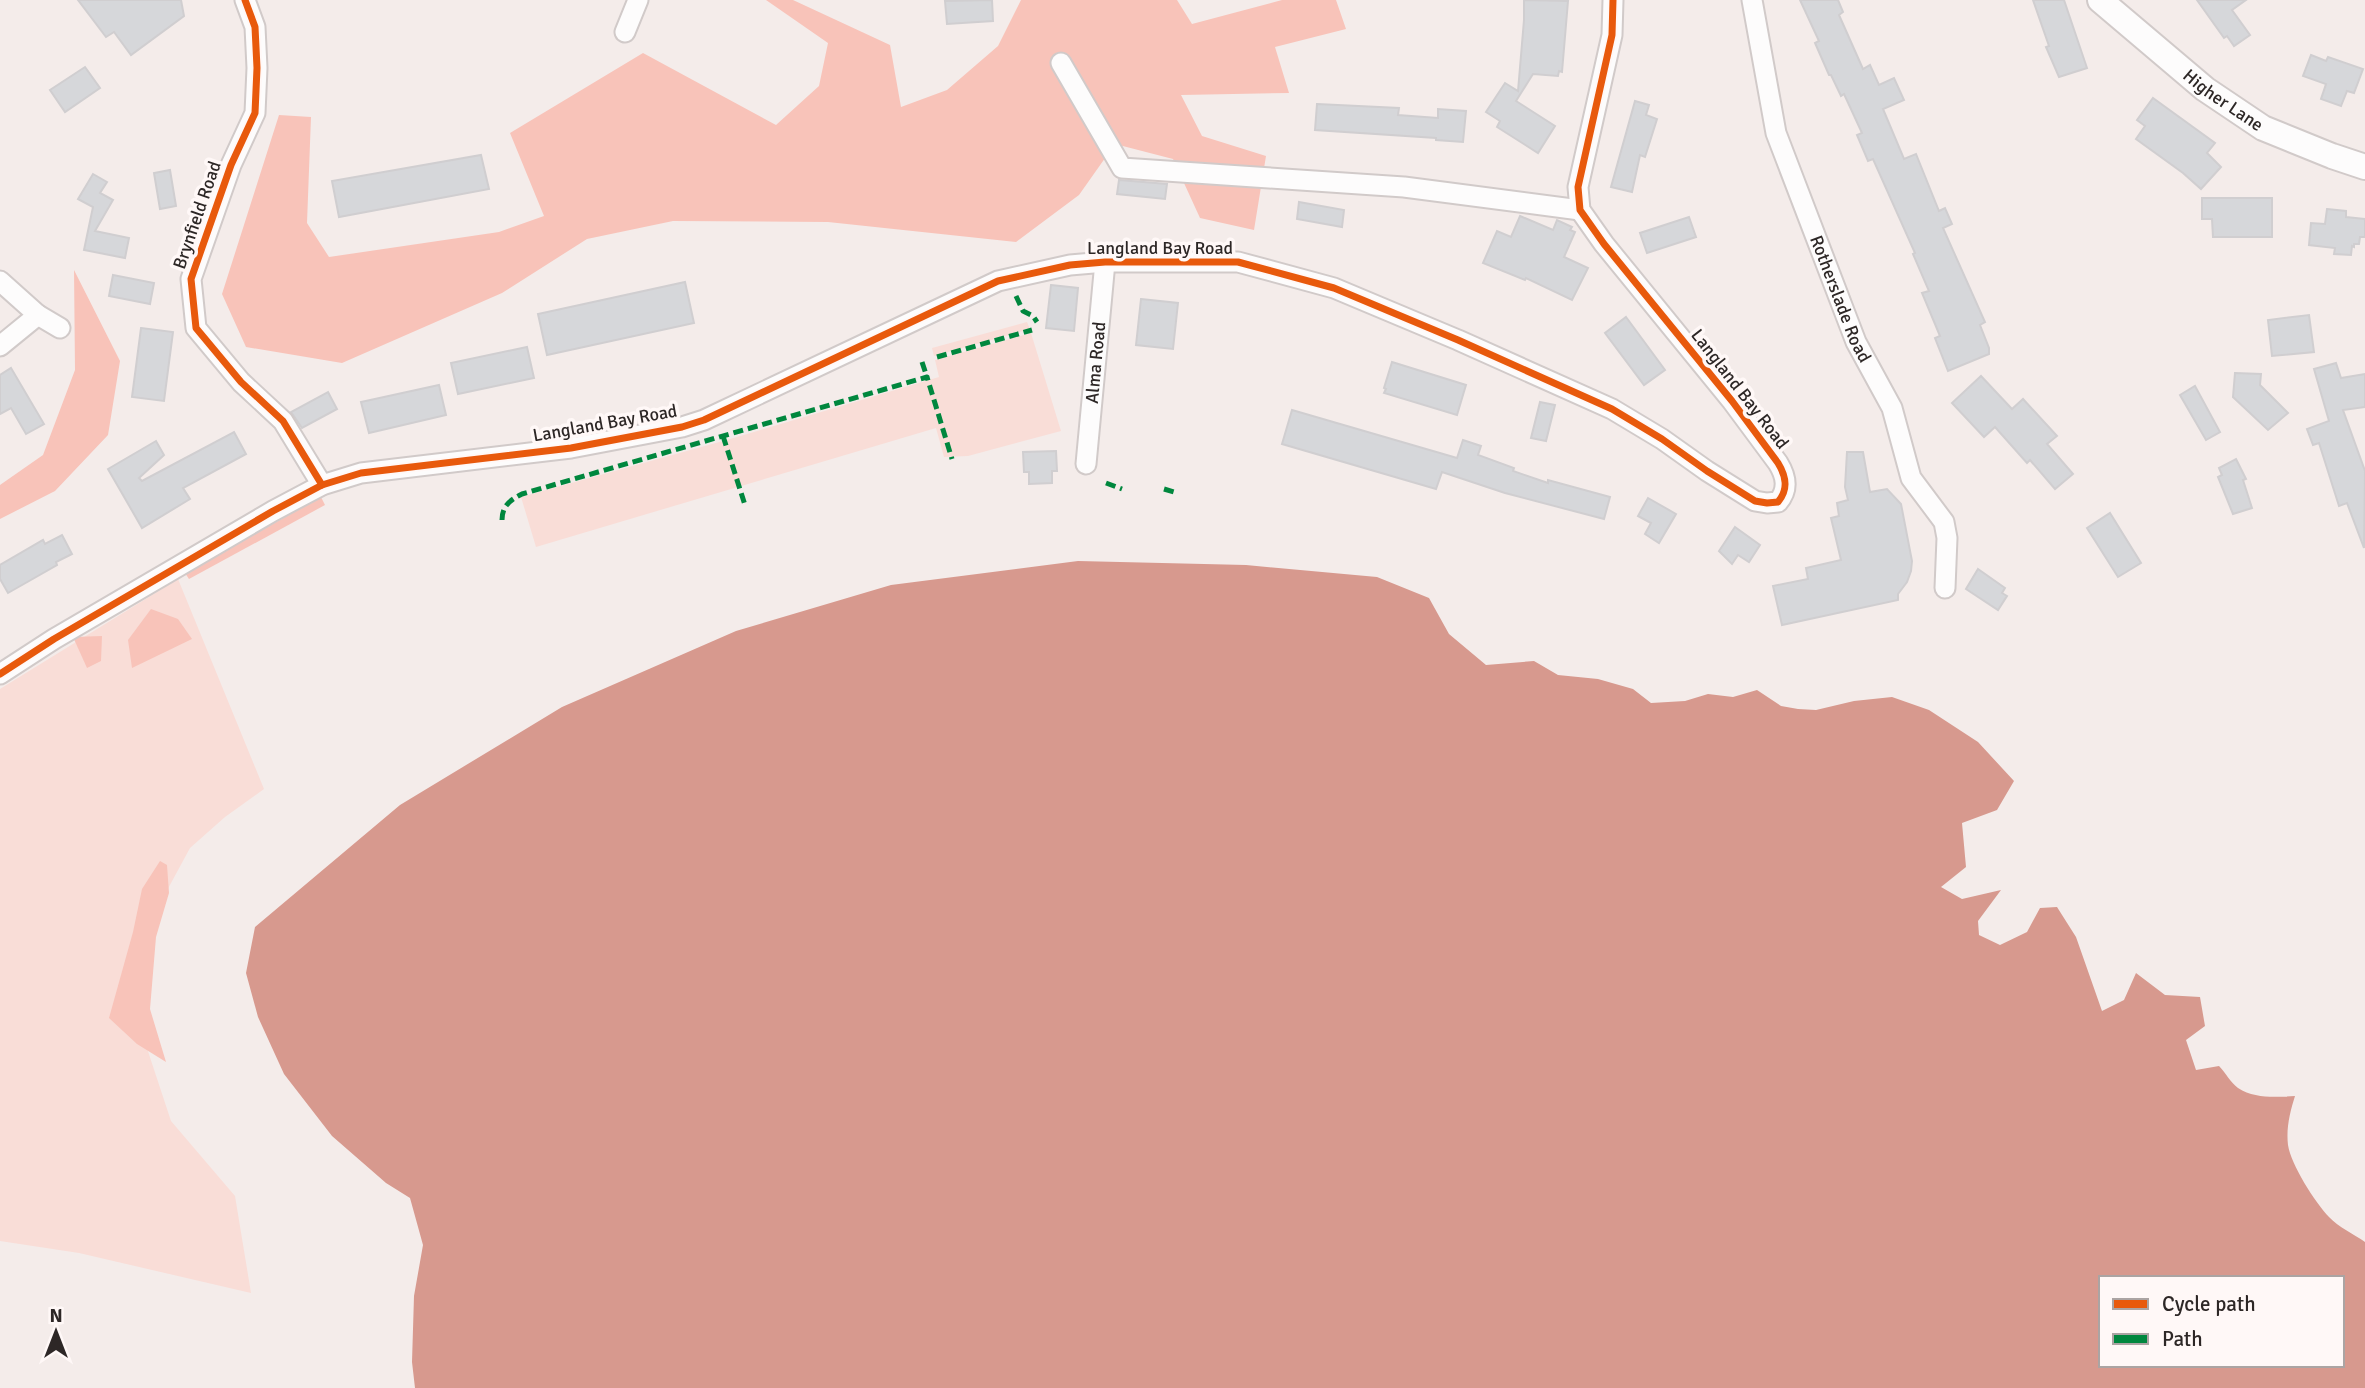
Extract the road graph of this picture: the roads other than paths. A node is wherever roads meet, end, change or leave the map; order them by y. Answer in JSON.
{"nodes":[{"id":1,"x":245,"y":0,"type":"edge"},
{"id":2,"x":638,"y":0,"type":"edge"},
{"id":3,"x":1613,"y":0,"type":"edge"},
{"id":4,"x":1752,"y":0,"type":"edge"},
{"id":5,"x":2100,"y":0,"type":"edge"},
{"id":6,"x":625,"y":32,"type":"dead end"},
{"id":7,"x":1061,"y":63,"type":"dead end"},
{"id":8,"x":2365,"y":167,"type":"edge"},
{"id":9,"x":1580,"y":210,"type":"junction"},
{"id":10,"x":1105,"y":262,"type":"junction"},
{"id":11,"x":0,"y":281,"type":"edge"},
{"id":12,"x":38,"y":315,"type":"junction"},
{"id":13,"x":60,"y":328,"type":"dead end"},
{"id":14,"x":0,"y":346,"type":"edge"},
{"id":15,"x":1086,"y":464,"type":"dead end"},
{"id":16,"x":322,"y":485,"type":"junction"},
{"id":17,"x":1945,"y":588,"type":"dead end"},
{"id":18,"x":0,"y":674,"type":"edge"}],
"edges":[{"from":1,"to":16,"type":"street","name":"Brynfield Road"},
{"from":2,"to":6,"type":"street"},
{"from":3,"to":9,"type":"street"},
{"from":4,"to":17,"type":"street","name":"Rotherslade Road"},
{"from":5,"to":8,"type":"street","name":"Higher Lane"},
{"from":7,"to":9,"type":"street"},
{"from":9,"to":10,"type":"street","name":"Langland Bay Road"},
{"from":10,"to":15,"type":"street","name":"Alma Road"},
{"from":10,"to":16,"type":"street","name":"Langland Bay Road"},
{"from":11,"to":12,"type":"street"},
{"from":12,"to":13,"type":"street"},
{"from":12,"to":14,"type":"street"},
{"from":16,"to":18,"type":"street","name":"Langland Bay Road"}]}
